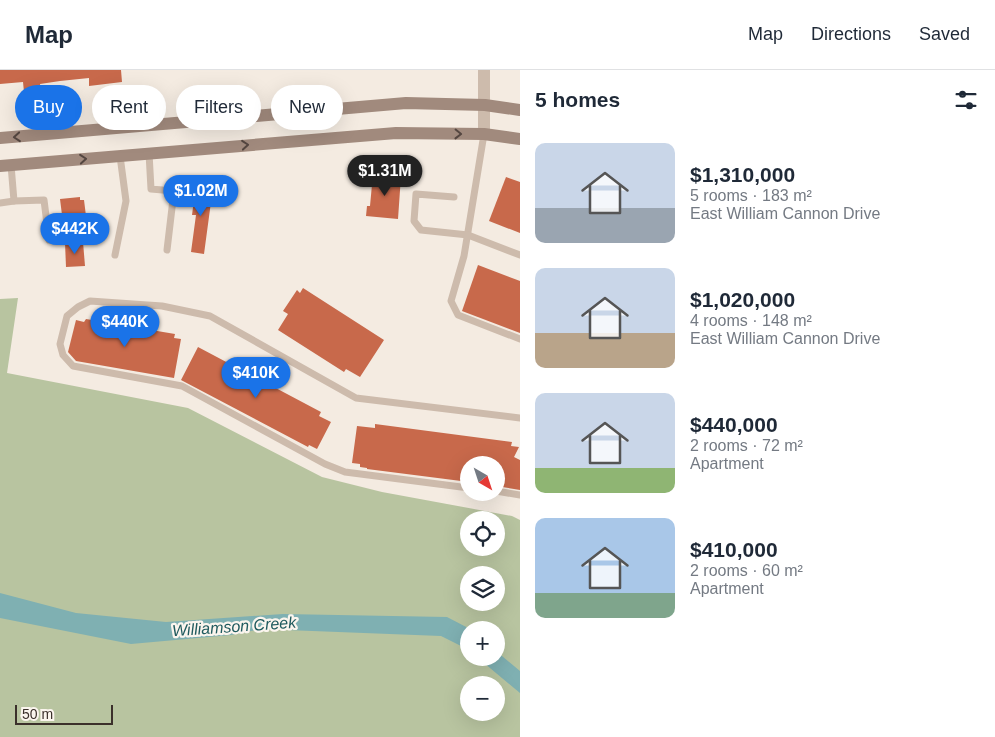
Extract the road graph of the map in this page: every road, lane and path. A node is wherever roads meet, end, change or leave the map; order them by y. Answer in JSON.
{"nodes":[{"id":1,"x":484,"y":70,"type":"edge"},
{"id":2,"x":485,"y":105,"type":"junction"},
{"id":3,"x":520,"y":110,"type":"edge"},
{"id":4,"x":484,"y":134,"type":"junction"},
{"id":5,"x":0,"y":138,"type":"edge"},
{"id":6,"x":520,"y":138,"type":"edge"},
{"id":7,"x":149,"y":153,"type":"junction"},
{"id":8,"x":120,"y":156,"type":"junction"},
{"id":9,"x":5,"y":166,"type":"edge"},
{"id":10,"x":454,"y":197,"type":"dead end"},
{"id":11,"x":14,"y":201,"type":"junction"},
{"id":12,"x":0,"y":202,"type":"edge"},
{"id":13,"x":468,"y":235,"type":"junction"},
{"id":14,"x":49,"y":240,"type":"dead end"},
{"id":15,"x":167,"y":250,"type":"dead end"},
{"id":16,"x":520,"y":254,"type":"edge"},
{"id":17,"x":115,"y":255,"type":"dead end"},
{"id":18,"x":520,"y":340,"type":"edge"},
{"id":19,"x":520,"y":418,"type":"edge"},
{"id":20,"x":460,"y":487,"type":"edge"},
{"id":21,"x":505,"y":492,"type":"edge"},
{"id":22,"x":520,"y":495,"type":"edge"}],
"edges":[{"from":1,"to":2,"type":"street"},
{"from":2,"to":3,"type":"main road"},
{"from":2,"to":4,"type":"street"},
{"from":2,"to":5,"type":"main road","one_way":true},
{"from":4,"to":6,"type":"main road"},
{"from":7,"to":4,"type":"main road","one_way":true},
{"from":4,"to":13,"type":"lane"},
{"from":7,"to":8,"type":"main road"},
{"from":7,"to":15,"type":"lane"},
{"from":9,"to":8,"type":"main road","one_way":true},
{"from":8,"to":17,"type":"lane"},
{"from":9,"to":11,"type":"lane"},
{"from":10,"to":13,"type":"lane"},
{"from":11,"to":12,"type":"lane"},
{"from":11,"to":14,"type":"lane"},
{"from":13,"to":16,"type":"lane"},
{"from":13,"to":18,"type":"lane"},
{"from":19,"to":20,"type":"lane"},
{"from":21,"to":22,"type":"lane"}]}
